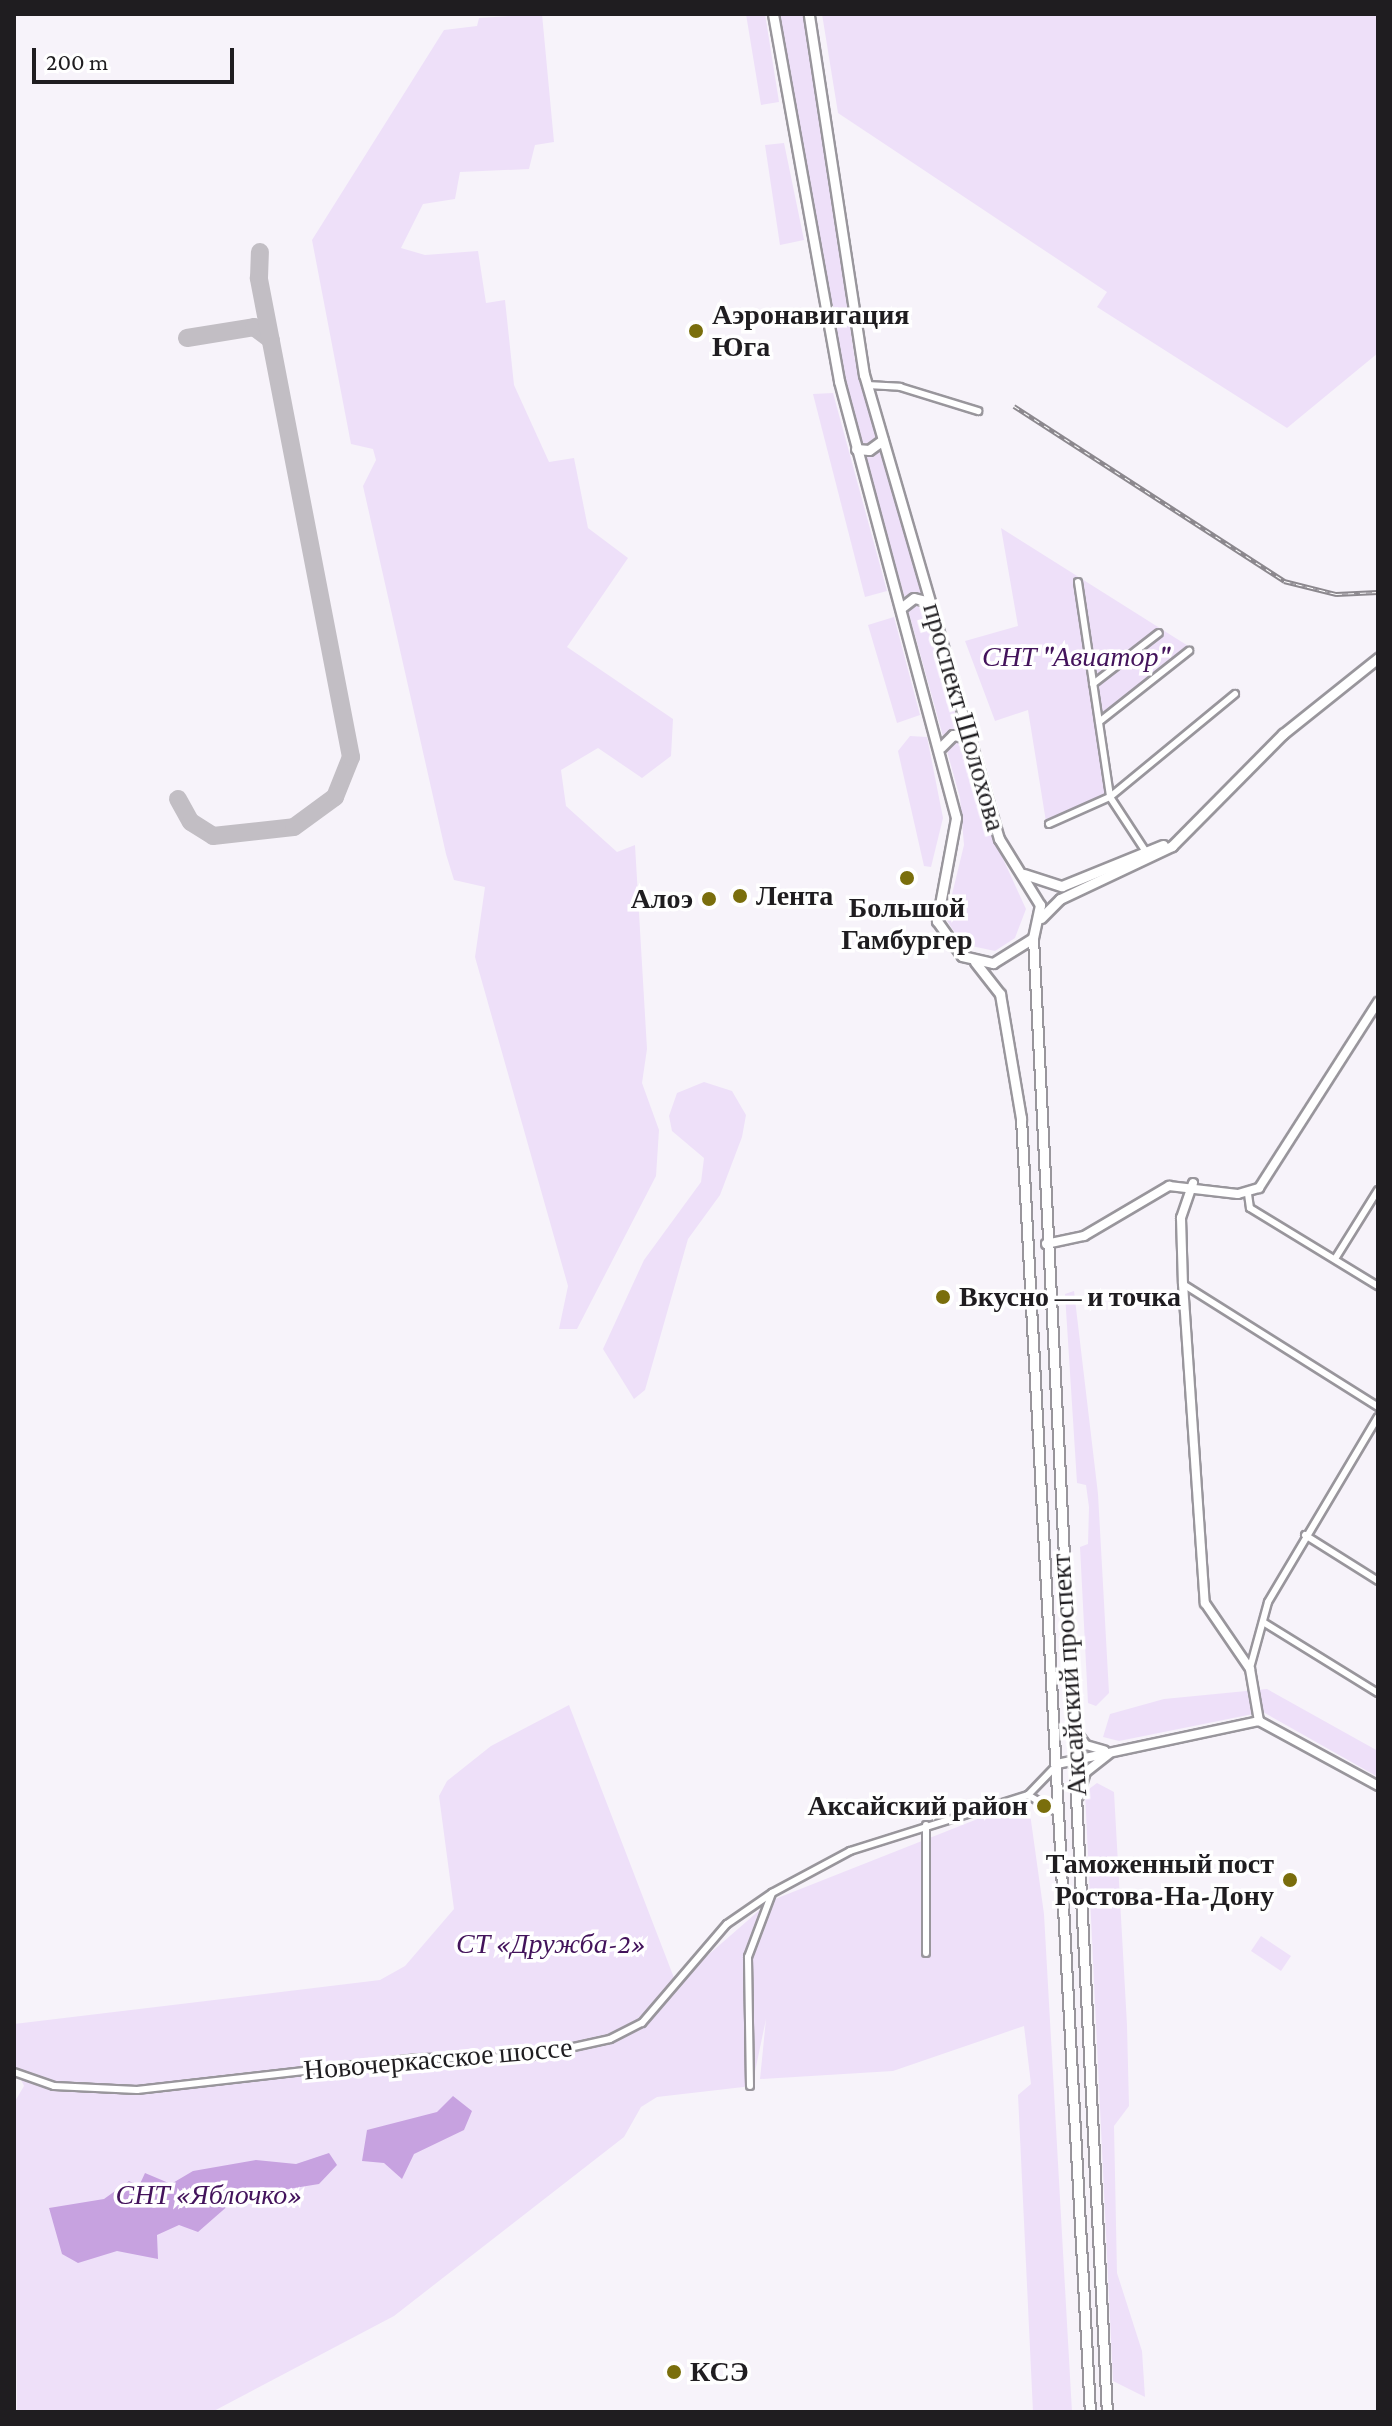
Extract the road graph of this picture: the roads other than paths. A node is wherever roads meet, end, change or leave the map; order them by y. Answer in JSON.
{"nodes":[{"id":1,"x":773,"y":14,"type":"edge"},
{"id":2,"x":809,"y":14,"type":"edge"},
{"id":3,"x":867,"y":385,"type":"junction"},
{"id":4,"x":978,"y":411,"type":"dead end"},
{"id":5,"x":883,"y":440,"type":"junction"},
{"id":6,"x":856,"y":449,"type":"junction"},
{"id":7,"x":1078,"y":582,"type":"dead end"},
{"id":8,"x":930,"y":602,"type":"junction"},
{"id":9,"x":901,"y":608,"type":"junction"},
{"id":10,"x":1159,"y":633,"type":"dead end"},
{"id":11,"x":1189,"y":651,"type":"dead end"},
{"id":12,"x":1378,"y":658,"type":"edge"},
{"id":13,"x":1093,"y":684,"type":"junction"},
{"id":14,"x":1235,"y":694,"type":"dead end"},
{"id":15,"x":1099,"y":722,"type":"junction"},
{"id":16,"x":970,"y":738,"type":"junction"},
{"id":17,"x":941,"y":747,"type":"junction"},
{"id":18,"x":1110,"y":797,"type":"junction"},
{"id":19,"x":1049,"y":824,"type":"dead end"},
{"id":20,"x":1195,"y":828,"type":"junction"},
{"id":21,"x":1146,"y":852,"type":"junction"},
{"id":22,"x":1024,"y":874,"type":"junction"},
{"id":23,"x":1039,"y":921,"type":"junction"},
{"id":24,"x":1033,"y":938,"type":"junction"},
{"id":25,"x":975,"y":962,"type":"junction"},
{"id":26,"x":1378,"y":1004,"type":"edge"},
{"id":27,"x":1193,"y":1183,"type":"junction"},
{"id":28,"x":1378,"y":1190,"type":"edge"},
{"id":29,"x":1248,"y":1194,"type":"junction"},
{"id":30,"x":1046,"y":1244,"type":"junction"},
{"id":31,"x":1335,"y":1259,"type":"junction"},
{"id":32,"x":1183,"y":1284,"type":"junction"},
{"id":33,"x":1378,"y":1286,"type":"edge"},
{"id":34,"x":1378,"y":1407,"type":"edge"},
{"id":35,"x":1378,"y":1417,"type":"edge"},
{"id":36,"x":1305,"y":1535,"type":"junction"},
{"id":37,"x":1378,"y":1567,"type":"edge"},
{"id":38,"x":1375,"y":1579,"type":"edge"},
{"id":39,"x":1263,"y":1622,"type":"junction"},
{"id":40,"x":1250,"y":1669,"type":"junction"},
{"id":41,"x":1378,"y":1693,"type":"edge"},
{"id":42,"x":1053,"y":1695,"type":"junction"},
{"id":43,"x":1072,"y":1721,"type":"junction"},
{"id":44,"x":1259,"y":1721,"type":"junction"},
{"id":45,"x":1117,"y":1750,"type":"junction"},
{"id":46,"x":1074,"y":1758,"type":"junction"},
{"id":47,"x":1057,"y":1764,"type":"junction"},
{"id":48,"x":1378,"y":1786,"type":"edge"},
{"id":49,"x":1028,"y":1795,"type":"junction"},
{"id":50,"x":1077,"y":1805,"type":"junction"},
{"id":51,"x":1061,"y":1816,"type":"junction"},
{"id":52,"x":926,"y":1825,"type":"junction"},
{"id":53,"x":772,"y":1893,"type":"junction"},
{"id":54,"x":926,"y":1953,"type":"dead end"},
{"id":55,"x":14,"y":2072,"type":"edge"},
{"id":56,"x":750,"y":2086,"type":"dead end"},
{"id":57,"x":1090,"y":2412,"type":"edge"},
{"id":58,"x":1107,"y":2412,"type":"edge"}],
"edges":[{"from":1,"to":6,"type":"main road","name":"проспект Шолохова"},
{"from":2,"to":3,"type":"main road","name":"проспект Шолохова"},
{"from":3,"to":4,"type":"street"},
{"from":3,"to":5,"type":"main road","name":"проспект Шолохова"},
{"from":5,"to":6,"type":"main road"},
{"from":5,"to":8,"type":"main road","name":"проспект Шолохова"},
{"from":6,"to":9,"type":"main road","name":"проспект Шолохова"},
{"from":7,"to":13,"type":"street"},
{"from":8,"to":9,"type":"main road"},
{"from":8,"to":16,"type":"main road","name":"проспект Шолохова"},
{"from":9,"to":17,"type":"main road","name":"проспект Шолохова"},
{"from":10,"to":13,"type":"street"},
{"from":11,"to":15,"type":"street"},
{"from":12,"to":20,"type":"main road"},
{"from":13,"to":15,"type":"street"},
{"from":14,"to":18,"type":"street"},
{"from":15,"to":18,"type":"street"},
{"from":16,"to":17,"type":"main road"},
{"from":16,"to":22,"type":"main road","name":"проспект Шолохова"},
{"from":17,"to":25,"type":"main road","name":"проспект Шолохова"},
{"from":18,"to":19,"type":"street"},
{"from":18,"to":21,"type":"street"},
{"from":20,"to":21,"type":"main road"},
{"from":20,"to":23,"type":"main road"},
{"from":21,"to":22,"type":"main road"},
{"from":22,"to":23,"type":"main road","name":"проспект Шолохова"},
{"from":23,"to":24,"type":"main road"},
{"from":24,"to":25,"type":"main road"},
{"from":24,"to":30,"type":"main road","name":"Аксайский проспект"},
{"from":25,"to":42,"type":"main road","name":"Аксайский проспект"},
{"from":26,"to":29,"type":"street"},
{"from":27,"to":29,"type":"street"},
{"from":27,"to":30,"type":"street"},
{"from":27,"to":32,"type":"street"},
{"from":28,"to":31,"type":"street"},
{"from":29,"to":31,"type":"street"},
{"from":30,"to":43,"type":"main road","name":"Аксайский проспект"},
{"from":31,"to":33,"type":"street"},
{"from":32,"to":34,"type":"street"},
{"from":32,"to":40,"type":"street"},
{"from":35,"to":36,"type":"street"},
{"from":36,"to":38,"type":"street"},
{"from":36,"to":39,"type":"street"},
{"from":37,"to":38,"type":"street"},
{"from":39,"to":40,"type":"street"},
{"from":39,"to":41,"type":"street"},
{"from":40,"to":44,"type":"street"},
{"from":42,"to":46,"type":"main road"},
{"from":42,"to":47,"type":"main road","name":"Аксайский проспект"},
{"from":43,"to":45,"type":"street"},
{"from":43,"to":46,"type":"main road","name":"Аксайский проспект"},
{"from":44,"to":45,"type":"street"},
{"from":44,"to":48,"type":"street"},
{"from":45,"to":46,"type":"street"},
{"from":45,"to":50,"type":"street"},
{"from":46,"to":47,"type":"street"},
{"from":46,"to":50,"type":"main road","name":"Аксайский проспект"},
{"from":47,"to":49,"type":"street"},
{"from":47,"to":51,"type":"main road","name":"Аксайский проспект"},
{"from":49,"to":51,"type":"street"},
{"from":49,"to":52,"type":"street","name":"Новочеркасское шоссе"},
{"from":50,"to":58,"type":"main road","name":"Аксайский проспект"},
{"from":51,"to":57,"type":"main road","name":"Аксайский проспект"},
{"from":52,"to":53,"type":"street","name":"Новочеркасское шоссе"},
{"from":52,"to":54,"type":"street"},
{"from":53,"to":55,"type":"street","name":"Новочеркасское шоссе"},
{"from":53,"to":56,"type":"street"}]}
